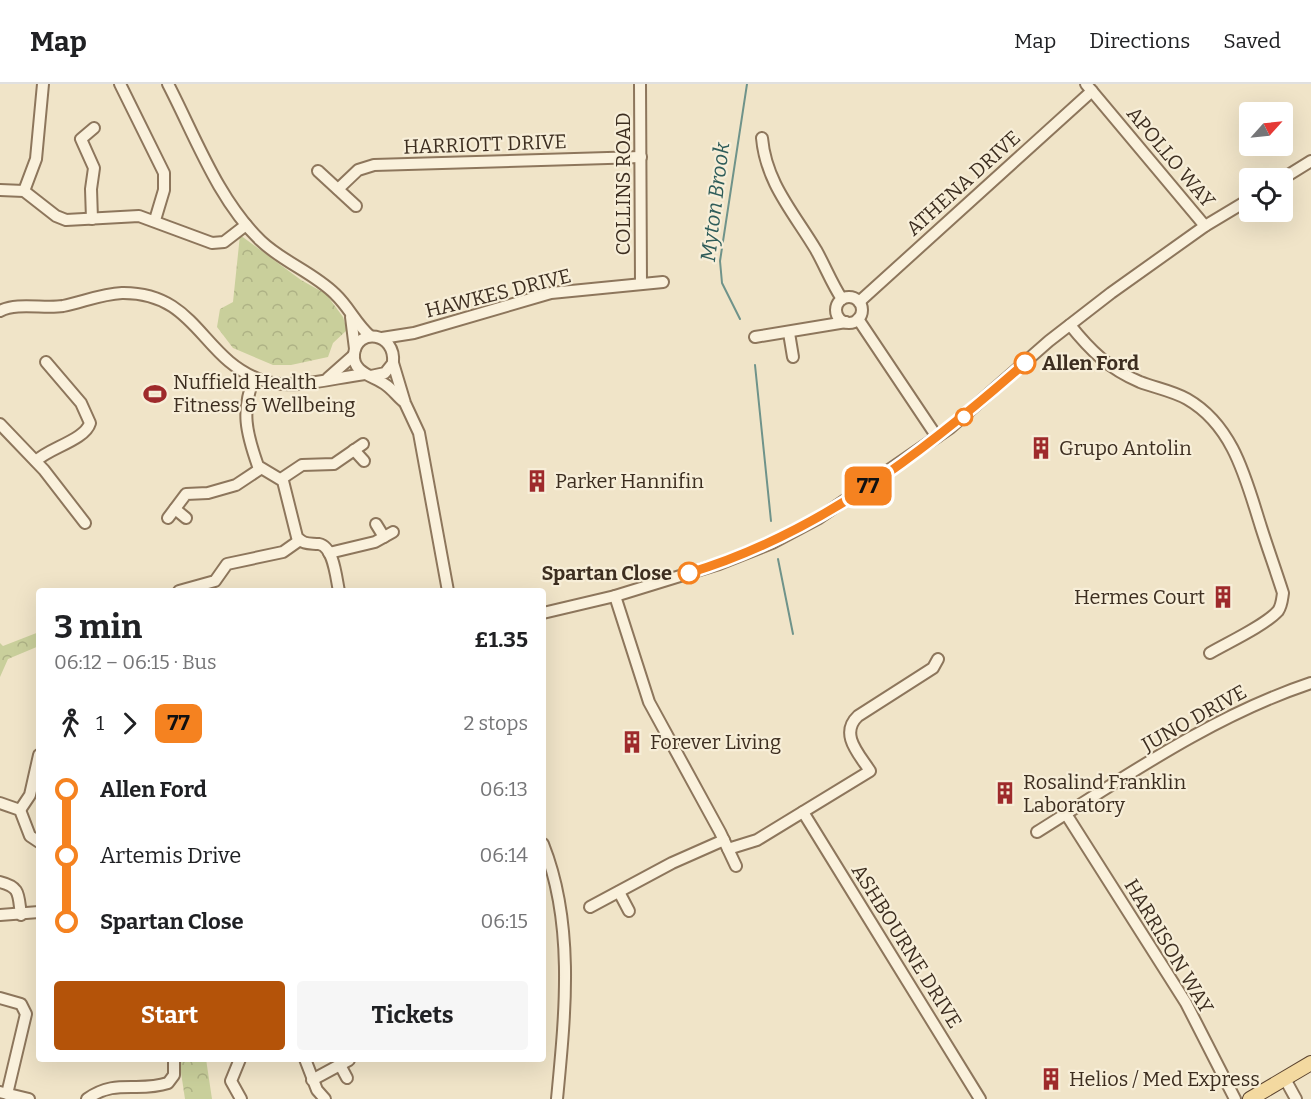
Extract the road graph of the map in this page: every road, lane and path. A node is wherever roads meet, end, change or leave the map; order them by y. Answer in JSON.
{"nodes":[{"id":1,"x":43,"y":84,"type":"edge"},
{"id":2,"x":120,"y":84,"type":"edge"},
{"id":3,"x":168,"y":84,"type":"edge"},
{"id":4,"x":640,"y":84,"type":"edge"},
{"id":5,"x":1089,"y":88,"type":"edge"},
{"id":6,"x":94,"y":128,"type":"dead end"},
{"id":7,"x":762,"y":138,"type":"dead end"},
{"id":8,"x":641,"y":157,"type":"junction"},
{"id":9,"x":1311,"y":161,"type":"edge"},
{"id":10,"x":105,"y":162,"type":"dead end"},
{"id":11,"x":94,"y":168,"type":"junction"},
{"id":12,"x":318,"y":171,"type":"dead end"},
{"id":13,"x":1293,"y":172,"type":"edge"},
{"id":14,"x":338,"y":189,"type":"junction"},
{"id":15,"x":0,"y":190,"type":"edge"},
{"id":16,"x":24,"y":191,"type":"junction"},
{"id":17,"x":356,"y":206,"type":"dead end"},
{"id":18,"x":1239,"y":206,"type":"edge"},
{"id":19,"x":92,"y":219,"type":"junction"},
{"id":20,"x":155,"y":220,"type":"junction"},
{"id":21,"x":246,"y":225,"type":"junction"},
{"id":22,"x":1205,"y":226,"type":"junction"},
{"id":23,"x":663,"y":282,"type":"dead end"},
{"id":24,"x":641,"y":284,"type":"junction"},
{"id":25,"x":842,"y":299,"type":"junction"},
{"id":26,"x":859,"y":302,"type":"junction"},
{"id":27,"x":1,"y":308,"type":"edge"},
{"id":28,"x":837,"y":311,"type":"junction"},
{"id":29,"x":351,"y":316,"type":"junction"},
{"id":30,"x":858,"y":319,"type":"junction"},
{"id":31,"x":846,"y":322,"type":"junction"},
{"id":32,"x":821,"y":324,"type":"junction"},
{"id":33,"x":1070,"y":325,"type":"junction"},
{"id":34,"x":414,"y":333,"type":"junction"},
{"id":35,"x":789,"y":333,"type":"junction"},
{"id":36,"x":370,"y":336,"type":"junction"},
{"id":37,"x":755,"y":337,"type":"dead end"},
{"id":38,"x":382,"y":338,"type":"junction"},
{"id":39,"x":355,"y":352,"type":"junction"},
{"id":40,"x":393,"y":357,"type":"junction"},
{"id":41,"x":793,"y":357,"type":"dead end"},
{"id":42,"x":46,"y":362,"type":"dead end"},
{"id":43,"x":368,"y":375,"type":"junction"},
{"id":44,"x":254,"y":378,"type":"junction"},
{"id":45,"x":328,"y":378,"type":"junction"},
{"id":46,"x":405,"y":403,"type":"junction"},
{"id":47,"x":0,"y":424,"type":"edge"},
{"id":48,"x":938,"y":437,"type":"junction"},
{"id":49,"x":36,"y":460,"type":"junction"},
{"id":50,"x":364,"y":461,"type":"dead end"},
{"id":51,"x":260,"y":469,"type":"junction"},
{"id":52,"x":281,"y":479,"type":"junction"},
{"id":53,"x":186,"y":518,"type":"dead end"},
{"id":54,"x":85,"y":523,"type":"dead end"},
{"id":55,"x":376,"y":524,"type":"dead end"},
{"id":56,"x":300,"y":540,"type":"junction"},
{"id":57,"x":329,"y":554,"type":"junction"},
{"id":58,"x":444,"y":579,"type":"junction"},
{"id":59,"x":190,"y":588,"type":"edge"},
{"id":60,"x":338,"y":588,"type":"edge"},
{"id":61,"x":443,"y":588,"type":"edge"},
{"id":62,"x":447,"y":588,"type":"edge"},
{"id":63,"x":615,"y":596,"type":"junction"},
{"id":64,"x":546,"y":612,"type":"edge"},
{"id":65,"x":1210,"y":653,"type":"dead end"},
{"id":66,"x":938,"y":659,"type":"dead end"},
{"id":67,"x":1311,"y":683,"type":"edge"},
{"id":68,"x":36,"y":768,"type":"edge"},
{"id":69,"x":0,"y":803,"type":"edge"},
{"id":70,"x":20,"y":810,"type":"junction"},
{"id":71,"x":803,"y":812,"type":"junction"},
{"id":72,"x":1066,"y":814,"type":"junction"},
{"id":73,"x":1037,"y":832,"type":"dead end"},
{"id":74,"x":36,"y":840,"type":"edge"},
{"id":75,"x":726,"y":844,"type":"junction"},
{"id":76,"x":546,"y":853,"type":"edge"},
{"id":77,"x":736,"y":866,"type":"dead end"},
{"id":78,"x":0,"y":882,"type":"edge"},
{"id":79,"x":619,"y":892,"type":"junction"},
{"id":80,"x":590,"y":907,"type":"dead end"},
{"id":81,"x":629,"y":911,"type":"dead end"},
{"id":82,"x":36,"y":912,"type":"edge"},
{"id":83,"x":0,"y":915,"type":"edge"},
{"id":84,"x":21,"y":915,"type":"junction"},
{"id":85,"x":0,"y":998,"type":"edge"},
{"id":86,"x":174,"y":1062,"type":"edge"},
{"id":87,"x":239,"y":1062,"type":"edge"},
{"id":88,"x":306,"y":1062,"type":"edge"},
{"id":89,"x":344,"y":1062,"type":"edge"},
{"id":90,"x":1311,"y":1064,"type":"edge"},
{"id":91,"x":347,"y":1078,"type":"dead end"},
{"id":92,"x":1286,"y":1079,"type":"junction"},
{"id":93,"x":312,"y":1080,"type":"junction"},
{"id":94,"x":4,"y":1093,"type":"edge"},
{"id":95,"x":29,"y":1099,"type":"edge"},
{"id":96,"x":87,"y":1099,"type":"edge"},
{"id":97,"x":241,"y":1099,"type":"edge"},
{"id":98,"x":325,"y":1099,"type":"edge"},
{"id":99,"x":557,"y":1099,"type":"edge"},
{"id":100,"x":980,"y":1099,"type":"edge"},
{"id":101,"x":1235,"y":1099,"type":"edge"},
{"id":102,"x":1250,"y":1099,"type":"edge"},
{"id":103,"x":1296,"y":1099,"type":"edge"}],
"edges":[{"from":1,"to":16,"type":"street"},
{"from":2,"to":20,"type":"street"},
{"from":3,"to":21,"type":"street"},
{"from":4,"to":8,"type":"street","name":"COLLINS ROAD"},
{"from":5,"to":22,"type":"street","name":"APOLLO WAY"},
{"from":5,"to":26,"type":"street","name":"ATHENA DRIVE"},
{"from":6,"to":11,"type":"street"},
{"from":7,"to":25,"type":"street"},
{"from":8,"to":14,"type":"street","name":"HARRIOTT DRIVE"},
{"from":8,"to":24,"type":"street","name":"COLLINS ROAD"},
{"from":9,"to":13,"type":"street"},
{"from":10,"to":11,"type":"street"},
{"from":11,"to":19,"type":"street"},
{"from":12,"to":14,"type":"street"},
{"from":14,"to":17,"type":"street"},
{"from":15,"to":16,"type":"street"},
{"from":16,"to":19,"type":"street"},
{"from":18,"to":22,"type":"street"},
{"from":19,"to":20,"type":"street"},
{"from":20,"to":21,"type":"street"},
{"from":21,"to":29,"type":"street"},
{"from":22,"to":33,"type":"street"},
{"from":23,"to":24,"type":"street","name":"HAWKES DRIVE"},
{"from":24,"to":34,"type":"street","name":"HAWKES DRIVE"},
{"from":25,"to":26,"type":"street"},
{"from":25,"to":28,"type":"street"},
{"from":26,"to":30,"type":"street"},
{"from":27,"to":44,"type":"street"},
{"from":28,"to":31,"type":"street"},
{"from":28,"to":32,"type":"street"},
{"from":29,"to":36,"type":"street"},
{"from":29,"to":39,"type":"street"},
{"from":30,"to":31,"type":"street"},
{"from":30,"to":48,"type":"street"},
{"from":31,"to":32,"type":"street"},
{"from":32,"to":35,"type":"street"},
{"from":33,"to":48,"type":"street"},
{"from":33,"to":65,"type":"street"},
{"from":34,"to":38,"type":"street","name":"HAWKES DRIVE"},
{"from":34,"to":40,"type":"street","name":"HAWKES DRIVE"},
{"from":35,"to":37,"type":"street"},
{"from":35,"to":41,"type":"street"},
{"from":36,"to":38,"type":"street"},
{"from":36,"to":39,"type":"street"},
{"from":38,"to":40,"type":"street"},
{"from":39,"to":43,"type":"street"},
{"from":39,"to":45,"type":"street"},
{"from":40,"to":43,"type":"street"},
{"from":40,"to":46,"type":"street"},
{"from":42,"to":49,"type":"street"},
{"from":43,"to":45,"type":"street"},
{"from":43,"to":46,"type":"street"},
{"from":44,"to":45,"type":"street"},
{"from":44,"to":51,"type":"street"},
{"from":46,"to":58,"type":"street"},
{"from":47,"to":49,"type":"street"},
{"from":48,"to":63,"type":"street"},
{"from":49,"to":54,"type":"street"},
{"from":50,"to":52,"type":"street"},
{"from":51,"to":52,"type":"street"},
{"from":51,"to":53,"type":"street"},
{"from":52,"to":56,"type":"street"},
{"from":55,"to":57,"type":"street"},
{"from":56,"to":57,"type":"street"},
{"from":56,"to":59,"type":"street"},
{"from":57,"to":60,"type":"street"},
{"from":58,"to":61,"type":"street"},
{"from":58,"to":62,"type":"street"},
{"from":63,"to":64,"type":"street"},
{"from":63,"to":75,"type":"street"},
{"from":66,"to":71,"type":"street"},
{"from":67,"to":72,"type":"street","name":"JUNO DRIVE"},
{"from":68,"to":70,"type":"street"},
{"from":69,"to":70,"type":"street"},
{"from":70,"to":74,"type":"street"},
{"from":71,"to":75,"type":"street"},
{"from":71,"to":100,"type":"street","name":"ASHBOURNE DRIVE"},
{"from":72,"to":73,"type":"street","name":"JUNO DRIVE"},
{"from":72,"to":101,"type":"street","name":"HARRISON WAY"},
{"from":75,"to":77,"type":"street"},
{"from":75,"to":79,"type":"street"},
{"from":76,"to":99,"type":"street"},
{"from":78,"to":84,"type":"street"},
{"from":79,"to":80,"type":"street"},
{"from":79,"to":81,"type":"street"},
{"from":82,"to":84,"type":"street"},
{"from":83,"to":84,"type":"street"},
{"from":85,"to":94,"type":"street"},
{"from":86,"to":96,"type":"street"},
{"from":87,"to":97,"type":"street"},
{"from":88,"to":93,"type":"street"},
{"from":89,"to":91,"type":"street"},
{"from":89,"to":93,"type":"street"},
{"from":90,"to":92,"type":"main road"},
{"from":92,"to":102,"type":"main road"},
{"from":92,"to":103,"type":"street"},
{"from":93,"to":98,"type":"street"},
{"from":94,"to":95,"type":"street"}]}
